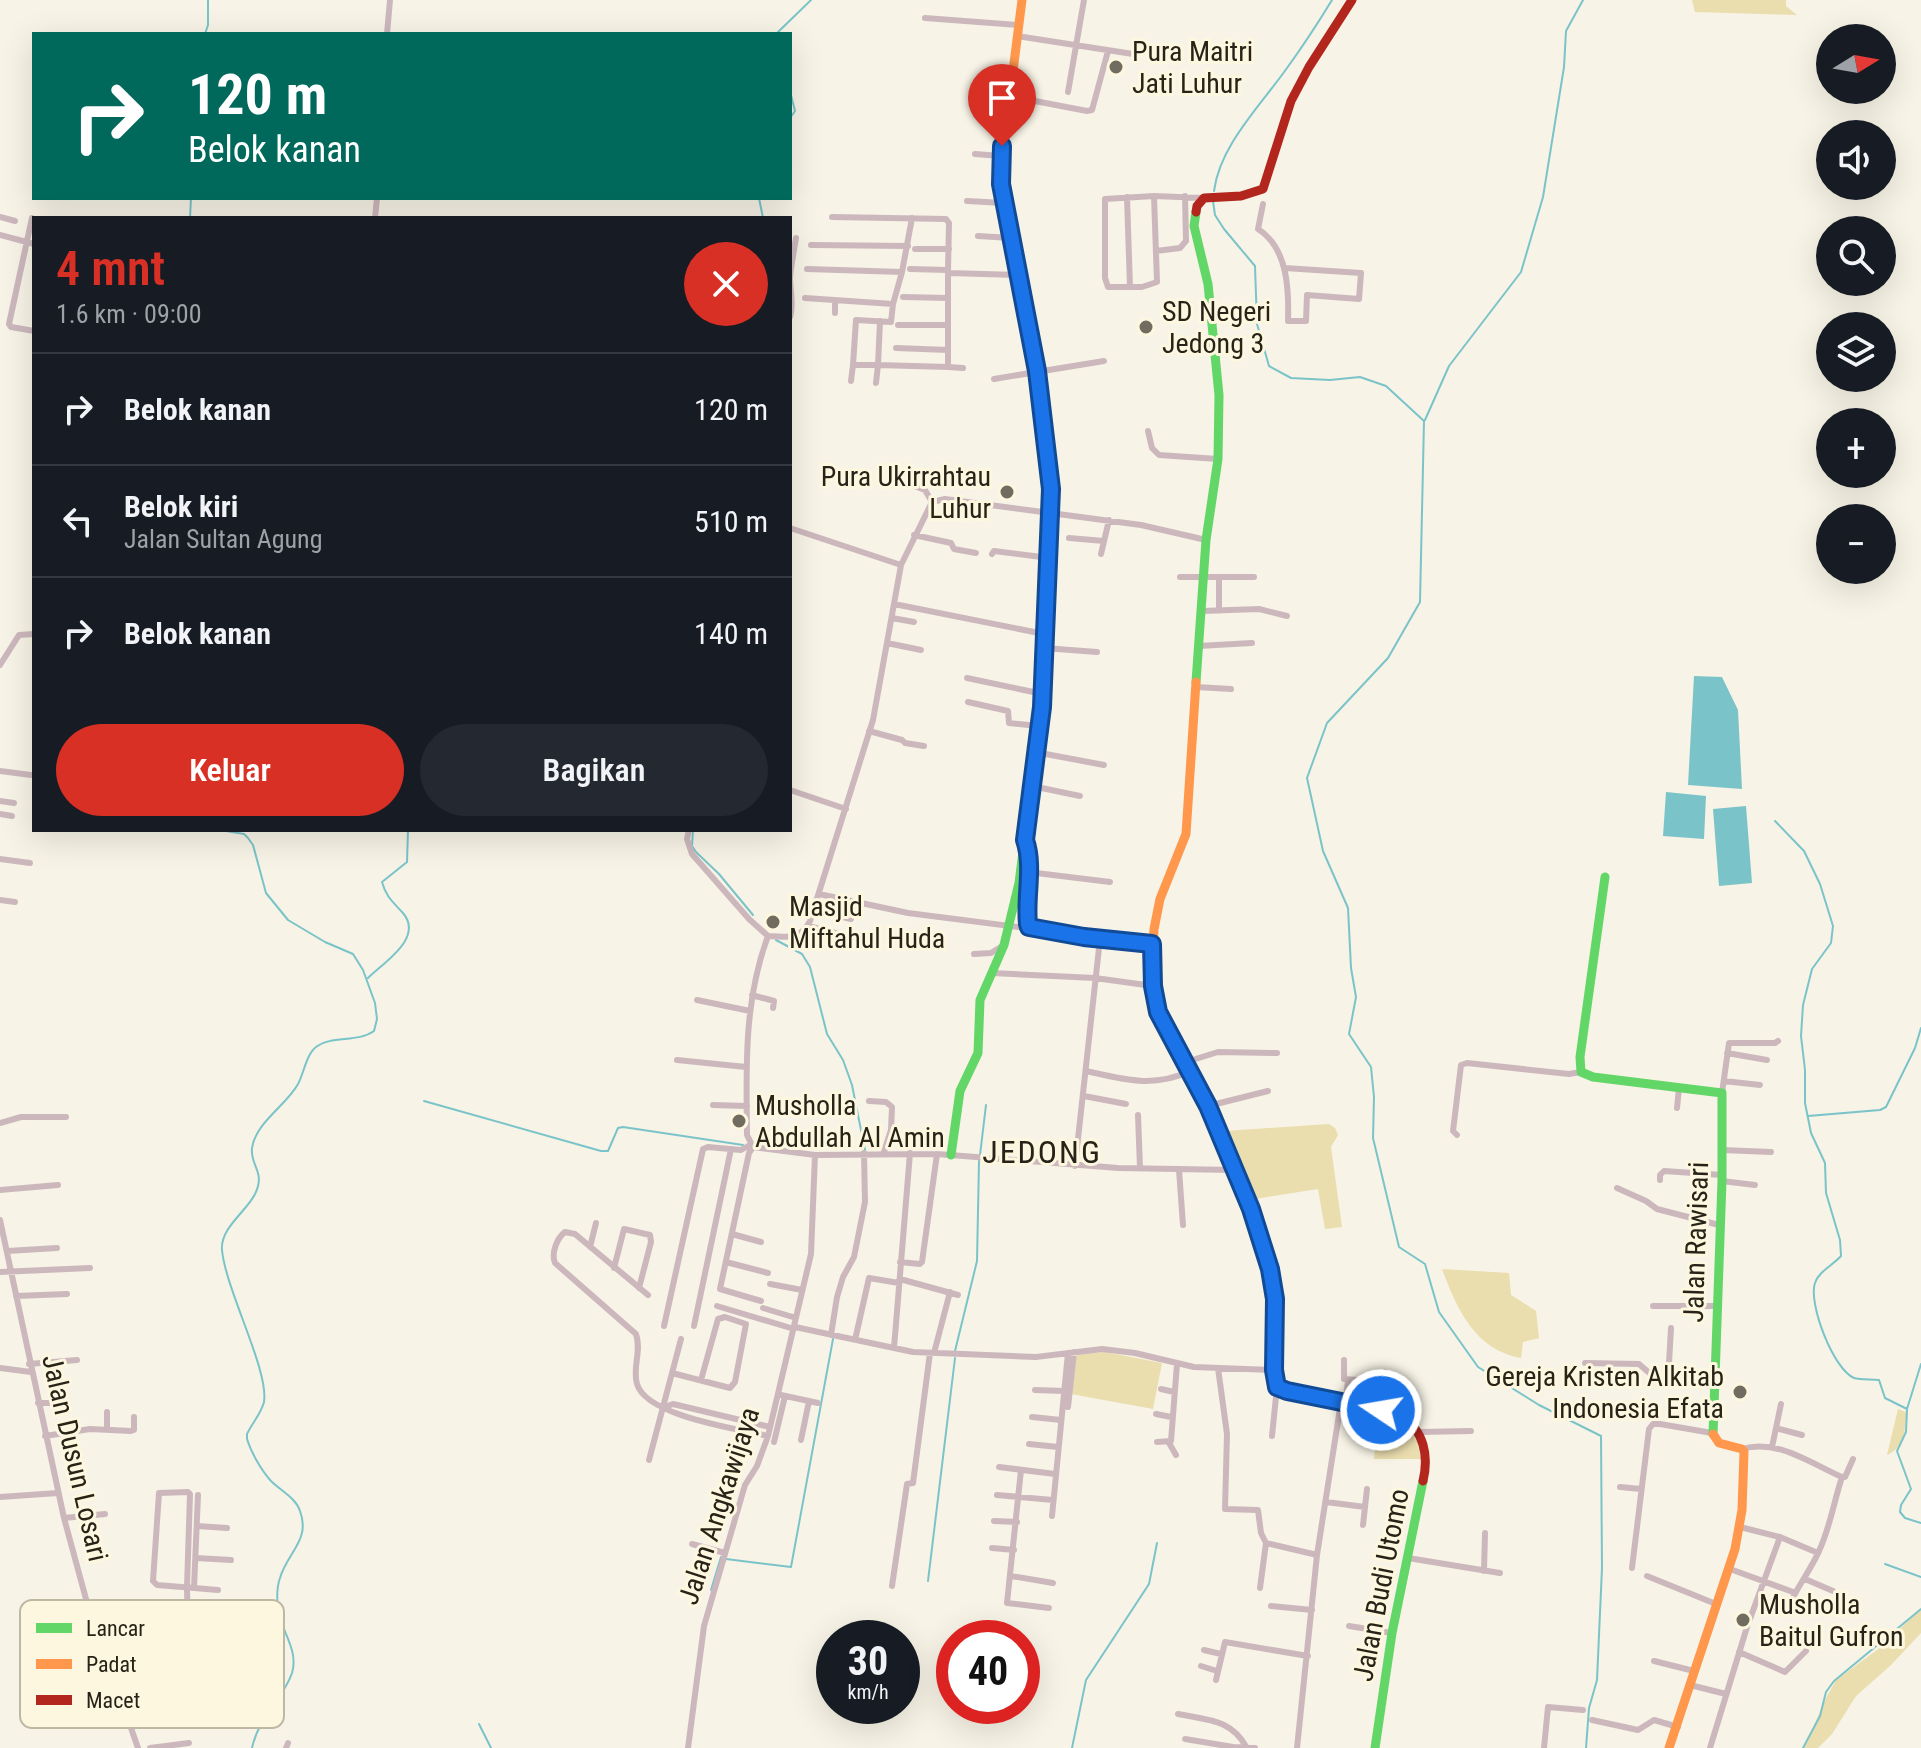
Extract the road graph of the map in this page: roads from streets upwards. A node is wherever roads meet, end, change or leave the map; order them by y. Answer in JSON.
{"nodes":[{"id":1,"x":390,"y":0,"type":"edge"},
{"id":2,"x":1022,"y":0,"type":"edge"},
{"id":3,"x":1084,"y":0,"type":"edge"},
{"id":4,"x":1352,"y":0,"type":"edge"},
{"id":5,"x":925,"y":18,"type":"dead end"},
{"id":6,"x":1019,"y":25,"type":"junction"},
{"id":7,"x":387,"y":32,"type":"edge"},
{"id":8,"x":1017,"y":36,"type":"junction"},
{"id":9,"x":1077,"y":46,"type":"junction"},
{"id":10,"x":1108,"y":51,"type":"junction"},
{"id":11,"x":1133,"y":54,"type":"dead end"},
{"id":12,"x":1068,"y":92,"type":"dead end"},
{"id":13,"x":1009,"y":96,"type":"junction"},
{"id":14,"x":975,"y":154,"type":"dead end"},
{"id":15,"x":1001,"y":156,"type":"junction"},
{"id":16,"x":1154,"y":196,"type":"junction"},
{"id":17,"x":1185,"y":196,"type":"junction"},
{"id":18,"x":1127,"y":197,"type":"junction"},
{"id":19,"x":1210,"y":197,"type":"junction"},
{"id":20,"x":967,"y":201,"type":"dead end"},
{"id":21,"x":1004,"y":203,"type":"junction"},
{"id":22,"x":1263,"y":204,"type":"dead end"},
{"id":23,"x":0,"y":217,"type":"edge"},
{"id":24,"x":832,"y":217,"type":"dead end"},
{"id":25,"x":32,"y":218,"type":"dead end"},
{"id":26,"x":912,"y":218,"type":"junction"},
{"id":27,"x":15,"y":221,"type":"dead end"},
{"id":28,"x":0,"y":235,"type":"edge"},
{"id":29,"x":978,"y":236,"type":"dead end"},
{"id":30,"x":796,"y":238,"type":"dead end"},
{"id":31,"x":1011,"y":238,"type":"junction"},
{"id":32,"x":30,"y":243,"type":"edge"},
{"id":33,"x":811,"y":245,"type":"dead end"},
{"id":34,"x":911,"y":248,"type":"junction"},
{"id":35,"x":949,"y":249,"type":"junction"},
{"id":36,"x":1156,"y":251,"type":"junction"},
{"id":37,"x":792,"y":261,"type":"edge"},
{"id":38,"x":1285,"y":268,"type":"junction"},
{"id":39,"x":807,"y":269,"type":"dead end"},
{"id":40,"x":910,"y":269,"type":"dead end"},
{"id":41,"x":902,"y":272,"type":"junction"},
{"id":42,"x":948,"y":272,"type":"junction"},
{"id":43,"x":1019,"y":275,"type":"junction"},
{"id":44,"x":1130,"y":287,"type":"junction"},
{"id":45,"x":1289,"y":294,"type":"junction"},
{"id":46,"x":1307,"y":295,"type":"junction"},
{"id":47,"x":903,"y":297,"type":"dead end"},
{"id":48,"x":805,"y":298,"type":"dead end"},
{"id":49,"x":948,"y":298,"type":"junction"},
{"id":50,"x":835,"y":300,"type":"junction"},
{"id":51,"x":893,"y":304,"type":"junction"},
{"id":52,"x":835,"y":313,"type":"dead end"},
{"id":53,"x":880,"y":321,"type":"junction"},
{"id":54,"x":898,"y":325,"type":"dead end"},
{"id":55,"x":948,"y":325,"type":"junction"},
{"id":56,"x":32,"y":331,"type":"edge"},
{"id":57,"x":1213,"y":344,"type":"junction"},
{"id":58,"x":896,"y":348,"type":"dead end"},
{"id":59,"x":1176,"y":348,"type":"dead end"},
{"id":60,"x":948,"y":350,"type":"junction"},
{"id":61,"x":1104,"y":361,"type":"dead end"},
{"id":62,"x":853,"y":365,"type":"junction"},
{"id":63,"x":878,"y":365,"type":"junction"},
{"id":64,"x":948,"y":367,"type":"junction"},
{"id":65,"x":963,"y":368,"type":"dead end"},
{"id":66,"x":1037,"y":371,"type":"junction"},
{"id":67,"x":994,"y":379,"type":"dead end"},
{"id":68,"x":851,"y":381,"type":"dead end"},
{"id":69,"x":876,"y":383,"type":"dead end"},
{"id":70,"x":1148,"y":431,"type":"dead end"},
{"id":71,"x":1218,"y":459,"type":"junction"},
{"id":72,"x":912,"y":485,"type":"dead end"},
{"id":73,"x":932,"y":502,"type":"junction"},
{"id":74,"x":1050,"y":512,"type":"junction"},
{"id":75,"x":1109,"y":520,"type":"junction"},
{"id":76,"x":792,"y":529,"type":"edge"},
{"id":77,"x":914,"y":535,"type":"junction"},
{"id":78,"x":1069,"y":538,"type":"dead end"},
{"id":79,"x":1206,"y":540,"type":"junction"},
{"id":80,"x":1104,"y":541,"type":"junction"},
{"id":81,"x":976,"y":553,"type":"dead end"},
{"id":82,"x":992,"y":554,"type":"dead end"},
{"id":83,"x":1101,"y":554,"type":"dead end"},
{"id":84,"x":1049,"y":558,"type":"junction"},
{"id":85,"x":901,"y":565,"type":"junction"},
{"id":86,"x":1180,"y":577,"type":"dead end"},
{"id":87,"x":1205,"y":577,"type":"junction"},
{"id":88,"x":1219,"y":577,"type":"junction"},
{"id":89,"x":1254,"y":577,"type":"dead end"},
{"id":90,"x":894,"y":604,"type":"junction"},
{"id":91,"x":1202,"y":611,"type":"junction"},
{"id":92,"x":1219,"y":611,"type":"junction"},
{"id":93,"x":1287,"y":616,"type":"dead end"},
{"id":94,"x":892,"y":618,"type":"junction"},
{"id":95,"x":914,"y":622,"type":"dead end"},
{"id":96,"x":32,"y":634,"type":"edge"},
{"id":97,"x":1044,"y":634,"type":"junction"},
{"id":98,"x":887,"y":643,"type":"junction"},
{"id":99,"x":1252,"y":643,"type":"dead end"},
{"id":100,"x":1198,"y":646,"type":"junction"},
{"id":101,"x":1044,"y":648,"type":"junction"},
{"id":102,"x":921,"y":650,"type":"dead end"},
{"id":103,"x":1097,"y":652,"type":"dead end"},
{"id":104,"x":0,"y":665,"type":"edge"},
{"id":105,"x":967,"y":678,"type":"dead end"},
{"id":106,"x":1196,"y":687,"type":"junction"},
{"id":107,"x":1231,"y":689,"type":"dead end"},
{"id":108,"x":1043,"y":694,"type":"junction"},
{"id":109,"x":968,"y":702,"type":"dead end"},
{"id":110,"x":1039,"y":726,"type":"junction"},
{"id":111,"x":869,"y":731,"type":"junction"},
{"id":112,"x":924,"y":746,"type":"dead end"},
{"id":113,"x":1035,"y":752,"type":"junction"},
{"id":114,"x":1104,"y":765,"type":"dead end"},
{"id":115,"x":0,"y":771,"type":"edge"},
{"id":116,"x":31,"y":775,"type":"dead end"},
{"id":117,"x":1032,"y":786,"type":"junction"},
{"id":118,"x":792,"y":791,"type":"edge"},
{"id":119,"x":1080,"y":796,"type":"dead end"},
{"id":120,"x":0,"y":801,"type":"edge"},
{"id":121,"x":14,"y":803,"type":"dead end"},
{"id":122,"x":846,"y":809,"type":"junction"},
{"id":123,"x":0,"y":814,"type":"edge"},
{"id":124,"x":12,"y":816,"type":"dead end"},
{"id":125,"x":689,"y":832,"type":"edge"},
{"id":126,"x":1025,"y":840,"type":"junction"},
{"id":127,"x":0,"y":859,"type":"edge"},
{"id":128,"x":30,"y":863,"type":"dead end"},
{"id":129,"x":1028,"y":872,"type":"junction"},
{"id":130,"x":1605,"y":877,"type":"dead end"},
{"id":131,"x":1110,"y":882,"type":"dead end"},
{"id":132,"x":819,"y":894,"type":"junction"},
{"id":133,"x":0,"y":900,"type":"edge"},
{"id":134,"x":15,"y":902,"type":"dead end"},
{"id":135,"x":814,"y":910,"type":"junction"},
{"id":136,"x":851,"y":919,"type":"dead end"},
{"id":137,"x":1010,"y":925,"type":"junction"},
{"id":138,"x":808,"y":926,"type":"junction"},
{"id":139,"x":1029,"y":927,"type":"junction"},
{"id":140,"x":768,"y":936,"type":"junction"},
{"id":141,"x":1100,"y":939,"type":"junction"},
{"id":142,"x":867,"y":941,"type":"dead end"},
{"id":143,"x":1152,"y":944,"type":"junction"},
{"id":144,"x":1004,"y":945,"type":"junction"},
{"id":145,"x":974,"y":954,"type":"dead end"},
{"id":146,"x":991,"y":973,"type":"junction"},
{"id":147,"x":1095,"y":978,"type":"junction"},
{"id":148,"x":1153,"y":986,"type":"junction"},
{"id":149,"x":752,"y":995,"type":"junction"},
{"id":150,"x":697,"y":1000,"type":"dead end"},
{"id":151,"x":784,"y":1000,"type":"dead end"},
{"id":152,"x":750,"y":1011,"type":"junction"},
{"id":153,"x":1778,"y":1041,"type":"dead end"},
{"id":154,"x":1277,"y":1053,"type":"dead end"},
{"id":155,"x":1727,"y":1053,"type":"junction"},
{"id":156,"x":677,"y":1060,"type":"dead end"},
{"id":157,"x":1767,"y":1060,"type":"dead end"},
{"id":158,"x":1189,"y":1066,"type":"junction"},
{"id":159,"x":746,"y":1067,"type":"junction"},
{"id":160,"x":1086,"y":1071,"type":"junction"},
{"id":161,"x":1581,"y":1072,"type":"junction"},
{"id":162,"x":1724,"y":1081,"type":"junction"},
{"id":163,"x":1760,"y":1085,"type":"dead end"},
{"id":164,"x":1679,"y":1088,"type":"junction"},
{"id":165,"x":1268,"y":1091,"type":"dead end"},
{"id":166,"x":1722,"y":1093,"type":"junction"},
{"id":167,"x":1084,"y":1096,"type":"junction"},
{"id":168,"x":869,"y":1101,"type":"dead end"},
{"id":169,"x":1126,"y":1104,"type":"dead end"},
{"id":170,"x":713,"y":1105,"type":"dead end"},
{"id":171,"x":747,"y":1106,"type":"junction"},
{"id":172,"x":1208,"y":1106,"type":"junction"},
{"id":173,"x":1677,"y":1108,"type":"dead end"},
{"id":174,"x":1138,"y":1115,"type":"dead end"},
{"id":175,"x":66,"y":1117,"type":"dead end"},
{"id":176,"x":0,"y":1123,"type":"edge"},
{"id":177,"x":1457,"y":1135,"type":"dead end"},
{"id":178,"x":752,"y":1146,"type":"junction"},
{"id":179,"x":731,"y":1149,"type":"junction"},
{"id":180,"x":1722,"y":1150,"type":"junction"},
{"id":181,"x":884,"y":1152,"type":"junction"},
{"id":182,"x":1771,"y":1152,"type":"dead end"},
{"id":183,"x":864,"y":1153,"type":"junction"},
{"id":184,"x":910,"y":1153,"type":"junction"},
{"id":185,"x":937,"y":1154,"type":"junction"},
{"id":186,"x":815,"y":1155,"type":"junction"},
{"id":187,"x":951,"y":1155,"type":"junction"},
{"id":188,"x":1075,"y":1166,"type":"junction"},
{"id":189,"x":1140,"y":1168,"type":"junction"},
{"id":190,"x":1179,"y":1170,"type":"junction"},
{"id":191,"x":1235,"y":1170,"type":"junction"},
{"id":192,"x":1722,"y":1178,"type":"junction"},
{"id":193,"x":1660,"y":1180,"type":"dead end"},
{"id":194,"x":58,"y":1185,"type":"dead end"},
{"id":195,"x":1755,"y":1185,"type":"dead end"},
{"id":196,"x":1617,"y":1188,"type":"dead end"},
{"id":197,"x":0,"y":1190,"type":"edge"},
{"id":198,"x":0,"y":1220,"type":"edge"},
{"id":199,"x":596,"y":1223,"type":"dead end"},
{"id":200,"x":1183,"y":1225,"type":"dead end"},
{"id":201,"x":1719,"y":1225,"type":"junction"},
{"id":202,"x":732,"y":1234,"type":"junction"},
{"id":203,"x":761,"y":1242,"type":"dead end"},
{"id":204,"x":590,"y":1247,"type":"junction"},
{"id":205,"x":57,"y":1248,"type":"dead end"},
{"id":206,"x":7,"y":1251,"type":"junction"},
{"id":207,"x":726,"y":1262,"type":"junction"},
{"id":208,"x":900,"y":1262,"type":"junction"},
{"id":209,"x":90,"y":1268,"type":"dead end"},
{"id":210,"x":614,"y":1268,"type":"junction"},
{"id":211,"x":11,"y":1271,"type":"junction"},
{"id":212,"x":0,"y":1272,"type":"edge"},
{"id":213,"x":768,"y":1273,"type":"dead end"},
{"id":214,"x":900,"y":1281,"type":"junction"},
{"id":215,"x":770,"y":1284,"type":"dead end"},
{"id":216,"x":639,"y":1288,"type":"junction"},
{"id":217,"x":802,"y":1290,"type":"junction"},
{"id":218,"x":950,"y":1292,"type":"junction"},
{"id":219,"x":67,"y":1294,"type":"dead end"},
{"id":220,"x":648,"y":1295,"type":"dead end"},
{"id":221,"x":958,"y":1295,"type":"dead end"},
{"id":222,"x":16,"y":1296,"type":"junction"},
{"id":223,"x":717,"y":1306,"type":"dead end"},
{"id":224,"x":1653,"y":1306,"type":"dead end"},
{"id":225,"x":1715,"y":1306,"type":"junction"},
{"id":226,"x":796,"y":1318,"type":"junction"},
{"id":227,"x":664,"y":1326,"type":"dead end"},
{"id":228,"x":694,"y":1326,"type":"dead end"},
{"id":229,"x":794,"y":1328,"type":"junction"},
{"id":230,"x":1671,"y":1328,"type":"dead end"},
{"id":231,"x":831,"y":1335,"type":"junction"},
{"id":232,"x":681,"y":1339,"type":"dead end"},
{"id":233,"x":855,"y":1340,"type":"junction"},
{"id":234,"x":894,"y":1348,"type":"junction"},
{"id":235,"x":932,"y":1353,"type":"junction"},
{"id":236,"x":1071,"y":1353,"type":"junction"},
{"id":237,"x":77,"y":1360,"type":"dead end"},
{"id":238,"x":1344,"y":1360,"type":"dead end"},
{"id":239,"x":1585,"y":1363,"type":"dead end"},
{"id":240,"x":1177,"y":1364,"type":"junction"},
{"id":241,"x":0,"y":1368,"type":"edge"},
{"id":242,"x":30,"y":1368,"type":"junction"},
{"id":243,"x":1218,"y":1368,"type":"junction"},
{"id":244,"x":1274,"y":1370,"type":"junction"},
{"id":245,"x":1385,"y":1372,"type":"dead end"},
{"id":246,"x":672,"y":1373,"type":"junction"},
{"id":247,"x":701,"y":1380,"type":"junction"},
{"id":248,"x":1348,"y":1380,"type":"junction"},
{"id":249,"x":1668,"y":1381,"type":"junction"},
{"id":250,"x":1384,"y":1382,"type":"junction"},
{"id":251,"x":1713,"y":1386,"type":"junction"},
{"id":252,"x":1277,"y":1387,"type":"junction"},
{"id":253,"x":1161,"y":1389,"type":"dead end"},
{"id":254,"x":1035,"y":1390,"type":"dead end"},
{"id":255,"x":1064,"y":1391,"type":"junction"},
{"id":256,"x":1174,"y":1392,"type":"junction"},
{"id":257,"x":781,"y":1395,"type":"junction"},
{"id":258,"x":809,"y":1401,"type":"junction"},
{"id":259,"x":1343,"y":1402,"type":"junction"},
{"id":260,"x":38,"y":1403,"type":"junction"},
{"id":261,"x":58,"y":1403,"type":"dead end"},
{"id":262,"x":818,"y":1403,"type":"dead end"},
{"id":263,"x":1781,"y":1404,"type":"dead end"},
{"id":264,"x":665,"y":1407,"type":"junction"},
{"id":265,"x":1068,"y":1407,"type":"dead end"},
{"id":266,"x":1381,"y":1410,"type":"junction"},
{"id":267,"x":107,"y":1412,"type":"dead end"},
{"id":268,"x":1156,"y":1414,"type":"dead end"},
{"id":269,"x":134,"y":1417,"type":"dead end"},
{"id":270,"x":1032,"y":1417,"type":"dead end"},
{"id":271,"x":1171,"y":1417,"type":"junction"},
{"id":272,"x":1061,"y":1420,"type":"junction"},
{"id":273,"x":747,"y":1422,"type":"junction"},
{"id":274,"x":770,"y":1427,"type":"junction"},
{"id":275,"x":1776,"y":1428,"type":"junction"},
{"id":276,"x":107,"y":1429,"type":"junction"},
{"id":277,"x":744,"y":1430,"type":"junction"},
{"id":278,"x":1471,"y":1431,"type":"dead end"},
{"id":279,"x":1419,"y":1432,"type":"junction"},
{"id":280,"x":1712,"y":1433,"type":"junction"},
{"id":281,"x":1802,"y":1435,"type":"dead end"},
{"id":282,"x":45,"y":1436,"type":"junction"},
{"id":283,"x":1272,"y":1436,"type":"dead end"},
{"id":284,"x":771,"y":1439,"type":"junction"},
{"id":285,"x":801,"y":1440,"type":"dead end"},
{"id":286,"x":1157,"y":1442,"type":"dead end"},
{"id":287,"x":1169,"y":1443,"type":"junction"},
{"id":288,"x":1029,"y":1444,"type":"dead end"},
{"id":289,"x":1058,"y":1447,"type":"junction"},
{"id":290,"x":1772,"y":1447,"type":"junction"},
{"id":291,"x":1742,"y":1449,"type":"junction"},
{"id":292,"x":1176,"y":1455,"type":"dead end"},
{"id":293,"x":1853,"y":1459,"type":"dead end"},
{"id":294,"x":649,"y":1460,"type":"dead end"},
{"id":295,"x":999,"y":1467,"type":"dead end"},
{"id":296,"x":1021,"y":1470,"type":"junction"},
{"id":297,"x":1055,"y":1474,"type":"junction"},
{"id":298,"x":1842,"y":1477,"type":"junction"},
{"id":299,"x":1620,"y":1487,"type":"dead end"},
{"id":300,"x":1367,"y":1489,"type":"dead end"},
{"id":301,"x":1641,"y":1489,"type":"junction"},
{"id":302,"x":58,"y":1493,"type":"junction"},
{"id":303,"x":198,"y":1495,"type":"dead end"},
{"id":304,"x":997,"y":1495,"type":"dead end"},
{"id":305,"x":0,"y":1497,"type":"edge"},
{"id":306,"x":1019,"y":1497,"type":"junction"},
{"id":307,"x":1053,"y":1500,"type":"junction"},
{"id":308,"x":1326,"y":1502,"type":"junction"},
{"id":309,"x":1365,"y":1507,"type":"junction"},
{"id":310,"x":105,"y":1514,"type":"dead end"},
{"id":311,"x":1052,"y":1516,"type":"dead end"},
{"id":312,"x":64,"y":1518,"type":"junction"},
{"id":313,"x":994,"y":1521,"type":"dead end"},
{"id":314,"x":1017,"y":1522,"type":"junction"},
{"id":315,"x":1363,"y":1525,"type":"dead end"},
{"id":316,"x":197,"y":1526,"type":"junction"},
{"id":317,"x":1740,"y":1527,"type":"junction"},
{"id":318,"x":227,"y":1528,"type":"dead end"},
{"id":319,"x":1485,"y":1533,"type":"dead end"},
{"id":320,"x":1780,"y":1537,"type":"junction"},
{"id":321,"x":1266,"y":1543,"type":"junction"},
{"id":322,"x":692,"y":1544,"type":"dead end"},
{"id":323,"x":992,"y":1548,"type":"dead end"},
{"id":324,"x":1014,"y":1550,"type":"junction"},
{"id":325,"x":725,"y":1553,"type":"junction"},
{"id":326,"x":1818,"y":1553,"type":"junction"},
{"id":327,"x":1317,"y":1555,"type":"junction"},
{"id":328,"x":196,"y":1558,"type":"junction"},
{"id":329,"x":1408,"y":1558,"type":"junction"},
{"id":330,"x":231,"y":1560,"type":"dead end"},
{"id":331,"x":1632,"y":1568,"type":"dead end"},
{"id":332,"x":1730,"y":1569,"type":"junction"},
{"id":333,"x":1484,"y":1571,"type":"junction"},
{"id":334,"x":1500,"y":1573,"type":"dead end"},
{"id":335,"x":1011,"y":1576,"type":"junction"},
{"id":336,"x":1647,"y":1576,"type":"dead end"},
{"id":337,"x":1805,"y":1579,"type":"junction"},
{"id":338,"x":1763,"y":1580,"type":"junction"},
{"id":339,"x":1053,"y":1583,"type":"dead end"},
{"id":340,"x":892,"y":1586,"type":"dead end"},
{"id":341,"x":190,"y":1588,"type":"junction"},
{"id":342,"x":1260,"y":1588,"type":"dead end"},
{"id":343,"x":218,"y":1590,"type":"dead end"},
{"id":344,"x":1833,"y":1591,"type":"dead end"},
{"id":345,"x":1793,"y":1592,"type":"junction"},
{"id":346,"x":86,"y":1600,"type":"edge"},
{"id":347,"x":190,"y":1600,"type":"edge"},
{"id":348,"x":1716,"y":1604,"type":"junction"},
{"id":349,"x":1271,"y":1606,"type":"dead end"},
{"id":350,"x":1049,"y":1608,"type":"dead end"},
{"id":351,"x":1312,"y":1610,"type":"junction"},
{"id":352,"x":1786,"y":1614,"type":"dead end"},
{"id":353,"x":1349,"y":1626,"type":"dead end"},
{"id":354,"x":1392,"y":1633,"type":"junction"},
{"id":355,"x":1204,"y":1650,"type":"dead end"},
{"id":356,"x":1806,"y":1651,"type":"dead end"},
{"id":357,"x":1739,"y":1652,"type":"junction"},
{"id":358,"x":1221,"y":1654,"type":"junction"},
{"id":359,"x":1308,"y":1656,"type":"junction"},
{"id":360,"x":1654,"y":1661,"type":"dead end"},
{"id":361,"x":1201,"y":1666,"type":"dead end"},
{"id":362,"x":1217,"y":1671,"type":"junction"},
{"id":363,"x":1694,"y":1671,"type":"junction"},
{"id":364,"x":1216,"y":1680,"type":"dead end"},
{"id":365,"x":1690,"y":1685,"type":"junction"},
{"id":366,"x":1726,"y":1694,"type":"junction"},
{"id":367,"x":1583,"y":1710,"type":"dead end"},
{"id":368,"x":1178,"y":1714,"type":"dead end"},
{"id":369,"x":1592,"y":1720,"type":"dead end"},
{"id":370,"x":1678,"y":1727,"type":"junction"},
{"id":371,"x":131,"y":1728,"type":"edge"},
{"id":372,"x":1185,"y":1739,"type":"dead end"},
{"id":373,"x":189,"y":1743,"type":"dead end"},
{"id":374,"x":138,"y":1748,"type":"edge"},
{"id":375,"x":150,"y":1748,"type":"edge"},
{"id":376,"x":688,"y":1748,"type":"edge"},
{"id":377,"x":1250,"y":1748,"type":"edge"},
{"id":378,"x":1297,"y":1748,"type":"edge"},
{"id":379,"x":1375,"y":1748,"type":"edge"},
{"id":380,"x":1544,"y":1748,"type":"edge"},
{"id":381,"x":1669,"y":1748,"type":"edge"},
{"id":382,"x":1710,"y":1748,"type":"edge"}],
"edges":[{"from":1,"to":7,"type":"street"},
{"from":2,"to":6,"type":"street"},
{"from":3,"to":9,"type":"street"},
{"from":4,"to":19,"type":"street"},
{"from":5,"to":6,"type":"street"},
{"from":6,"to":8,"type":"street"},
{"from":8,"to":9,"type":"street"},
{"from":8,"to":13,"type":"street"},
{"from":9,"to":10,"type":"street"},
{"from":9,"to":12,"type":"street"},
{"from":10,"to":11,"type":"street"},
{"from":10,"to":13,"type":"street"},
{"from":13,"to":15,"type":"street"},
{"from":14,"to":15,"type":"street"},
{"from":15,"to":21,"type":"street"},
{"from":16,"to":17,"type":"street"},
{"from":16,"to":18,"type":"street"},
{"from":16,"to":36,"type":"street"},
{"from":17,"to":19,"type":"street"},
{"from":17,"to":36,"type":"street"},
{"from":18,"to":44,"type":"street"},
{"from":18,"to":44,"type":"street"},
{"from":19,"to":57,"type":"street"},
{"from":20,"to":21,"type":"street"},
{"from":21,"to":31,"type":"street"},
{"from":22,"to":38,"type":"street"},
{"from":23,"to":27,"type":"street"},
{"from":24,"to":26,"type":"street"},
{"from":25,"to":32,"type":"street"},
{"from":26,"to":34,"type":"street"},
{"from":26,"to":35,"type":"street"},
{"from":28,"to":32,"type":"street"},
{"from":29,"to":31,"type":"street"},
{"from":30,"to":37,"type":"street"},
{"from":31,"to":43,"type":"street"},
{"from":32,"to":56,"type":"street"},
{"from":33,"to":34,"type":"street"},
{"from":34,"to":35,"type":"street"},
{"from":34,"to":41,"type":"street"},
{"from":35,"to":42,"type":"street"},
{"from":36,"to":44,"type":"street"},
{"from":38,"to":45,"type":"street"},
{"from":38,"to":46,"type":"street"},
{"from":39,"to":41,"type":"street"},
{"from":40,"to":42,"type":"street"},
{"from":41,"to":51,"type":"street"},
{"from":42,"to":43,"type":"street"},
{"from":42,"to":49,"type":"street"},
{"from":43,"to":66,"type":"street"},
{"from":45,"to":46,"type":"street"},
{"from":45,"to":46,"type":"street"},
{"from":47,"to":49,"type":"street"},
{"from":48,"to":50,"type":"street"},
{"from":49,"to":55,"type":"street"},
{"from":50,"to":51,"type":"street"},
{"from":50,"to":52,"type":"street"},
{"from":51,"to":53,"type":"street"},
{"from":53,"to":62,"type":"street"},
{"from":53,"to":63,"type":"street"},
{"from":54,"to":55,"type":"street"},
{"from":55,"to":60,"type":"street"},
{"from":57,"to":59,"type":"street"},
{"from":57,"to":71,"type":"street"},
{"from":58,"to":60,"type":"street"},
{"from":60,"to":64,"type":"street"},
{"from":61,"to":66,"type":"street"},
{"from":62,"to":63,"type":"street"},
{"from":62,"to":68,"type":"street"},
{"from":63,"to":64,"type":"street"},
{"from":63,"to":69,"type":"street"},
{"from":64,"to":65,"type":"street"},
{"from":66,"to":67,"type":"street"},
{"from":66,"to":74,"type":"street"},
{"from":70,"to":71,"type":"street"},
{"from":71,"to":79,"type":"street"},
{"from":72,"to":73,"type":"street"},
{"from":73,"to":74,"type":"street"},
{"from":73,"to":77,"type":"street"},
{"from":74,"to":75,"type":"street"},
{"from":74,"to":84,"type":"street"},
{"from":75,"to":79,"type":"street"},
{"from":75,"to":80,"type":"street"},
{"from":76,"to":85,"type":"street"},
{"from":77,"to":81,"type":"street"},
{"from":77,"to":85,"type":"street"},
{"from":78,"to":80,"type":"street"},
{"from":79,"to":87,"type":"street"},
{"from":80,"to":83,"type":"street"},
{"from":82,"to":84,"type":"street"},
{"from":84,"to":97,"type":"street"},
{"from":85,"to":90,"type":"street"},
{"from":86,"to":87,"type":"street"},
{"from":87,"to":88,"type":"street"},
{"from":87,"to":91,"type":"street"},
{"from":88,"to":89,"type":"street"},
{"from":88,"to":92,"type":"street"},
{"from":90,"to":94,"type":"street"},
{"from":90,"to":97,"type":"street"},
{"from":91,"to":92,"type":"street"},
{"from":91,"to":100,"type":"street"},
{"from":92,"to":93,"type":"street"},
{"from":94,"to":95,"type":"street"},
{"from":94,"to":98,"type":"street"},
{"from":96,"to":104,"type":"street"},
{"from":97,"to":101,"type":"street"},
{"from":98,"to":102,"type":"street"},
{"from":98,"to":111,"type":"street"},
{"from":99,"to":100,"type":"street"},
{"from":100,"to":106,"type":"street"},
{"from":101,"to":103,"type":"street"},
{"from":101,"to":108,"type":"street"},
{"from":105,"to":108,"type":"street"},
{"from":106,"to":107,"type":"street"},
{"from":106,"to":143,"type":"street"},
{"from":108,"to":110,"type":"street"},
{"from":109,"to":110,"type":"street"},
{"from":110,"to":113,"type":"street"},
{"from":111,"to":112,"type":"street"},
{"from":111,"to":122,"type":"street"},
{"from":113,"to":114,"type":"street"},
{"from":113,"to":117,"type":"street"},
{"from":115,"to":116,"type":"street"},
{"from":117,"to":119,"type":"street"},
{"from":117,"to":126,"type":"street"},
{"from":118,"to":122,"type":"street"},
{"from":120,"to":121,"type":"street"},
{"from":122,"to":132,"type":"street"},
{"from":123,"to":124,"type":"street"},
{"from":125,"to":140,"type":"street"},
{"from":126,"to":129,"type":"street"},
{"from":126,"to":137,"type":"street"},
{"from":127,"to":128,"type":"street"},
{"from":129,"to":131,"type":"street"},
{"from":129,"to":139,"type":"street"},
{"from":130,"to":161,"type":"street"},
{"from":132,"to":135,"type":"street"},
{"from":132,"to":137,"type":"street"},
{"from":133,"to":134,"type":"street"},
{"from":135,"to":136,"type":"street"},
{"from":135,"to":138,"type":"street"},
{"from":137,"to":139,"type":"street"},
{"from":137,"to":144,"type":"street"},
{"from":138,"to":140,"type":"street"},
{"from":138,"to":142,"type":"street"},
{"from":139,"to":141,"type":"street"},
{"from":140,"to":149,"type":"street"},
{"from":141,"to":143,"type":"street"},
{"from":141,"to":147,"type":"street"},
{"from":143,"to":148,"type":"street"},
{"from":144,"to":145,"type":"street"},
{"from":144,"to":146,"type":"street"},
{"from":146,"to":147,"type":"street"},
{"from":146,"to":187,"type":"street"},
{"from":147,"to":148,"type":"street"},
{"from":147,"to":160,"type":"street"},
{"from":148,"to":158,"type":"street"},
{"from":149,"to":151,"type":"street"},
{"from":149,"to":152,"type":"street"},
{"from":150,"to":152,"type":"street"},
{"from":152,"to":159,"type":"street"},
{"from":153,"to":155,"type":"street"},
{"from":154,"to":158,"type":"street"},
{"from":155,"to":157,"type":"street"},
{"from":155,"to":162,"type":"street"},
{"from":156,"to":159,"type":"street"},
{"from":158,"to":160,"type":"street"},
{"from":158,"to":172,"type":"street"},
{"from":159,"to":171,"type":"street"},
{"from":160,"to":167,"type":"street"},
{"from":161,"to":164,"type":"street"},
{"from":161,"to":177,"type":"street"},
{"from":162,"to":163,"type":"street"},
{"from":162,"to":166,"type":"street"},
{"from":164,"to":166,"type":"street"},
{"from":164,"to":173,"type":"street"},
{"from":165,"to":172,"type":"street"},
{"from":166,"to":180,"type":"street","name":"Jalan Rawisari"},
{"from":167,"to":169,"type":"street"},
{"from":167,"to":188,"type":"street"},
{"from":168,"to":181,"type":"street"},
{"from":170,"to":171,"type":"street"},
{"from":171,"to":178,"type":"street"},
{"from":172,"to":191,"type":"street"},
{"from":174,"to":189,"type":"street"},
{"from":175,"to":176,"type":"street"},
{"from":178,"to":179,"type":"street"},
{"from":178,"to":186,"type":"street"},
{"from":178,"to":202,"type":"street"},
{"from":179,"to":227,"type":"street"},
{"from":179,"to":228,"type":"street"},
{"from":180,"to":182,"type":"street"},
{"from":180,"to":192,"type":"street","name":"Jalan Rawisari"},
{"from":181,"to":183,"type":"street"},
{"from":181,"to":184,"type":"street"},
{"from":183,"to":186,"type":"street"},
{"from":183,"to":231,"type":"street"},
{"from":184,"to":185,"type":"street"},
{"from":184,"to":208,"type":"street"},
{"from":185,"to":187,"type":"street"},
{"from":185,"to":208,"type":"street"},
{"from":186,"to":217,"type":"street","name":"Jalan Angkawijaya"},
{"from":187,"to":188,"type":"street"},
{"from":188,"to":189,"type":"street"},
{"from":189,"to":190,"type":"street"},
{"from":190,"to":191,"type":"street"},
{"from":190,"to":200,"type":"street"},
{"from":191,"to":244,"type":"street"},
{"from":192,"to":193,"type":"street"},
{"from":192,"to":195,"type":"street"},
{"from":192,"to":201,"type":"street","name":"Jalan Rawisari"},
{"from":194,"to":197,"type":"street"},
{"from":196,"to":201,"type":"street"},
{"from":198,"to":206,"type":"street","name":"Jalan Dusun Losari"},
{"from":199,"to":204,"type":"street"},
{"from":201,"to":225,"type":"street","name":"Jalan Rawisari"},
{"from":202,"to":203,"type":"street"},
{"from":202,"to":207,"type":"street"},
{"from":204,"to":210,"type":"street"},
{"from":204,"to":264,"type":"street"},
{"from":205,"to":206,"type":"street"},
{"from":206,"to":211,"type":"street","name":"Jalan Dusun Losari"},
{"from":207,"to":213,"type":"street"},
{"from":207,"to":226,"type":"street"},
{"from":208,"to":214,"type":"street"},
{"from":209,"to":211,"type":"street"},
{"from":210,"to":216,"type":"street"},
{"from":210,"to":216,"type":"street"},
{"from":211,"to":212,"type":"street"},
{"from":211,"to":222,"type":"street","name":"Jalan Dusun Losari"},
{"from":214,"to":218,"type":"street"},
{"from":214,"to":233,"type":"street"},
{"from":214,"to":234,"type":"street"},
{"from":215,"to":217,"type":"street"},
{"from":216,"to":220,"type":"street"},
{"from":217,"to":226,"type":"street","name":"Jalan Angkawijaya"},
{"from":218,"to":221,"type":"street"},
{"from":218,"to":235,"type":"street"},
{"from":219,"to":222,"type":"street"},
{"from":222,"to":242,"type":"street","name":"Jalan Dusun Losari"},
{"from":223,"to":229,"type":"street"},
{"from":224,"to":225,"type":"street"},
{"from":225,"to":251,"type":"street","name":"Jalan Rawisari"},
{"from":226,"to":229,"type":"street","name":"Jalan Angkawijaya"},
{"from":229,"to":231,"type":"street"},
{"from":229,"to":257,"type":"street","name":"Jalan Angkawijaya"},
{"from":230,"to":249,"type":"street"},
{"from":231,"to":233,"type":"street"},
{"from":232,"to":246,"type":"street"},
{"from":233,"to":234,"type":"street"},
{"from":234,"to":235,"type":"street"},
{"from":235,"to":236,"type":"street"},
{"from":235,"to":340,"type":"street"},
{"from":236,"to":240,"type":"street"},
{"from":236,"to":255,"type":"street"},
{"from":236,"to":265,"type":"street"},
{"from":237,"to":242,"type":"street"},
{"from":238,"to":248,"type":"street"},
{"from":239,"to":249,"type":"street"},
{"from":240,"to":243,"type":"street"},
{"from":240,"to":256,"type":"street"},
{"from":241,"to":242,"type":"street"},
{"from":242,"to":260,"type":"street","name":"Jalan Dusun Losari"},
{"from":243,"to":244,"type":"street"},
{"from":243,"to":321,"type":"street"},
{"from":244,"to":252,"type":"street"},
{"from":245,"to":250,"type":"street"},
{"from":246,"to":247,"type":"street"},
{"from":246,"to":264,"type":"street"},
{"from":247,"to":247,"type":"street"},
{"from":248,"to":250,"type":"street"},
{"from":248,"to":259,"type":"street"},
{"from":249,"to":251,"type":"street"},
{"from":250,"to":266,"type":"street"},
{"from":251,"to":280,"type":"street","name":"Jalan Rawisari"},
{"from":252,"to":259,"type":"street"},
{"from":252,"to":283,"type":"street"},
{"from":253,"to":256,"type":"street"},
{"from":254,"to":255,"type":"street"},
{"from":255,"to":272,"type":"street"},
{"from":256,"to":271,"type":"street"},
{"from":257,"to":258,"type":"street"},
{"from":257,"to":274,"type":"street","name":"Jalan Angkawijaya"},
{"from":257,"to":284,"type":"street"},
{"from":258,"to":262,"type":"street"},
{"from":258,"to":285,"type":"street"},
{"from":259,"to":266,"type":"street"},
{"from":259,"to":308,"type":"street"},
{"from":260,"to":261,"type":"street"},
{"from":260,"to":282,"type":"street","name":"Jalan Dusun Losari"},
{"from":263,"to":275,"type":"street"},
{"from":264,"to":273,"type":"street"},
{"from":264,"to":277,"type":"street"},
{"from":264,"to":294,"type":"street"},
{"from":266,"to":279,"type":"street"},
{"from":267,"to":276,"type":"street"},
{"from":268,"to":271,"type":"street"},
{"from":269,"to":276,"type":"street"},
{"from":270,"to":272,"type":"street"},
{"from":271,"to":287,"type":"street"},
{"from":272,"to":289,"type":"street"},
{"from":273,"to":274,"type":"street"},
{"from":273,"to":277,"type":"street"},
{"from":274,"to":284,"type":"street","name":"Jalan Angkawijaya"},
{"from":275,"to":281,"type":"street"},
{"from":275,"to":290,"type":"street"},
{"from":276,"to":282,"type":"street"},
{"from":277,"to":284,"type":"street"},
{"from":278,"to":279,"type":"street"},
{"from":279,"to":329,"type":"street","name":"Jalan Budi Utomo"},
{"from":280,"to":291,"type":"street"},
{"from":280,"to":301,"type":"street"},
{"from":282,"to":302,"type":"street","name":"Jalan Dusun Losari"},
{"from":284,"to":325,"type":"street","name":"Jalan Angkawijaya"},
{"from":286,"to":287,"type":"street"},
{"from":287,"to":292,"type":"street"},
{"from":288,"to":289,"type":"street"},
{"from":289,"to":297,"type":"street"},
{"from":290,"to":291,"type":"street"},
{"from":290,"to":298,"type":"street"},
{"from":291,"to":317,"type":"street"},
{"from":293,"to":298,"type":"street"},
{"from":295,"to":296,"type":"street"},
{"from":296,"to":297,"type":"street"},
{"from":296,"to":306,"type":"street"},
{"from":297,"to":307,"type":"street"},
{"from":298,"to":326,"type":"street"},
{"from":299,"to":301,"type":"street"},
{"from":300,"to":309,"type":"street"},
{"from":301,"to":331,"type":"street"},
{"from":302,"to":305,"type":"street"},
{"from":302,"to":312,"type":"street","name":"Jalan Dusun Losari"},
{"from":303,"to":316,"type":"street"},
{"from":304,"to":306,"type":"street"},
{"from":306,"to":307,"type":"street"},
{"from":306,"to":314,"type":"street"},
{"from":307,"to":311,"type":"street"},
{"from":308,"to":309,"type":"street"},
{"from":308,"to":327,"type":"street"},
{"from":309,"to":315,"type":"street"},
{"from":310,"to":312,"type":"street"},
{"from":312,"to":346,"type":"street","name":"Jalan Dusun Losari"},
{"from":313,"to":314,"type":"street"},
{"from":314,"to":324,"type":"street"},
{"from":316,"to":318,"type":"street"},
{"from":316,"to":328,"type":"street"},
{"from":317,"to":320,"type":"street"},
{"from":317,"to":332,"type":"street"},
{"from":319,"to":333,"type":"street"},
{"from":320,"to":326,"type":"street"},
{"from":320,"to":338,"type":"street"},
{"from":321,"to":327,"type":"street"},
{"from":321,"to":342,"type":"street"},
{"from":322,"to":325,"type":"street"},
{"from":323,"to":324,"type":"street"},
{"from":324,"to":335,"type":"street"},
{"from":325,"to":376,"type":"street","name":"Jalan Angkawijaya"},
{"from":326,"to":337,"type":"street"},
{"from":327,"to":351,"type":"street"},
{"from":328,"to":330,"type":"street"},
{"from":328,"to":341,"type":"street"},
{"from":329,"to":333,"type":"street"},
{"from":329,"to":354,"type":"street","name":"Jalan Budi Utomo"},
{"from":332,"to":338,"type":"street"},
{"from":332,"to":348,"type":"street"},
{"from":333,"to":334,"type":"street"},
{"from":335,"to":339,"type":"street"},
{"from":335,"to":350,"type":"street"},
{"from":336,"to":348,"type":"street"},
{"from":337,"to":344,"type":"street"},
{"from":337,"to":345,"type":"street"},
{"from":338,"to":345,"type":"street"},
{"from":338,"to":357,"type":"street"},
{"from":341,"to":341,"type":"street"},
{"from":341,"to":343,"type":"street"},
{"from":341,"to":347,"type":"street"},
{"from":345,"to":352,"type":"street"},
{"from":348,"to":363,"type":"street"},
{"from":349,"to":351,"type":"street"},
{"from":351,"to":359,"type":"street"},
{"from":353,"to":354,"type":"street"},
{"from":354,"to":379,"type":"street","name":"Jalan Budi Utomo"},
{"from":355,"to":358,"type":"street"},
{"from":356,"to":357,"type":"street"},
{"from":357,"to":366,"type":"street"},
{"from":358,"to":359,"type":"street"},
{"from":358,"to":362,"type":"street"},
{"from":359,"to":378,"type":"street"},
{"from":360,"to":363,"type":"street"},
{"from":361,"to":362,"type":"street"},
{"from":362,"to":364,"type":"street"},
{"from":363,"to":365,"type":"street"},
{"from":365,"to":366,"type":"street"},
{"from":365,"to":370,"type":"street"},
{"from":366,"to":382,"type":"street"},
{"from":367,"to":380,"type":"street"},
{"from":368,"to":377,"type":"street"},
{"from":369,"to":370,"type":"street"},
{"from":370,"to":381,"type":"street"},
{"from":371,"to":374,"type":"street","name":"Jalan Dusun Losari"},
{"from":372,"to":377,"type":"street"},
{"from":373,"to":375,"type":"street"}]}
